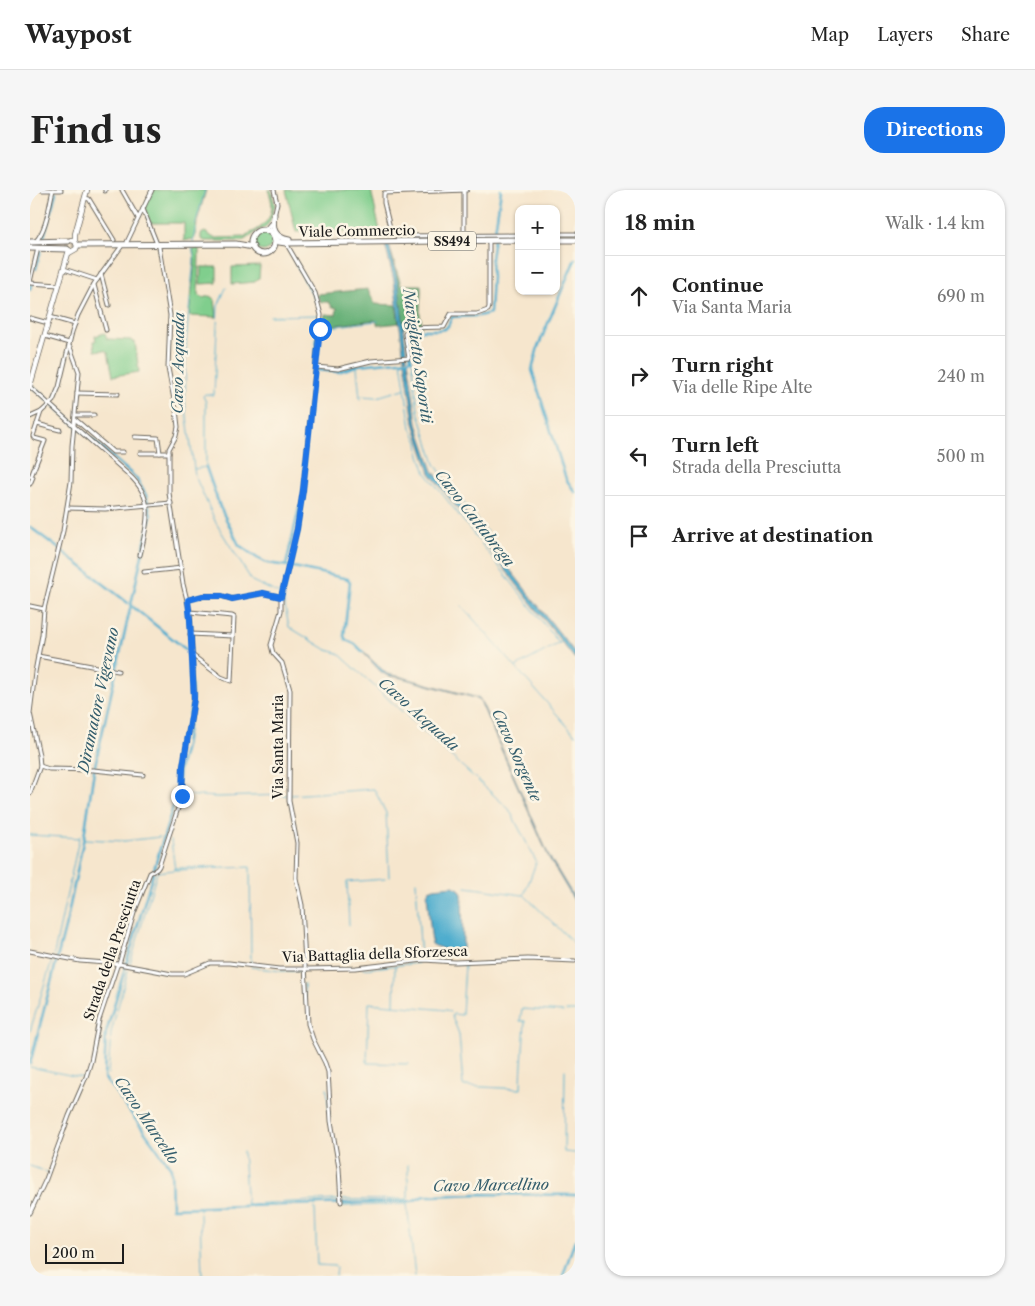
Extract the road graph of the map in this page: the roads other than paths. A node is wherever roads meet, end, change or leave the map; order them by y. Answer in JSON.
{"nodes":[{"id":1,"x":42,"y":190,"type":"edge"},
{"id":2,"x":53,"y":190,"type":"edge"},
{"id":3,"x":61,"y":190,"type":"edge"},
{"id":4,"x":87,"y":190,"type":"edge"},
{"id":5,"x":122,"y":190,"type":"edge"},
{"id":6,"x":152,"y":190,"type":"edge"},
{"id":7,"x":274,"y":190,"type":"edge"},
{"id":8,"x":465,"y":190,"type":"edge"},
{"id":9,"x":85,"y":198,"type":"junction"},
{"id":10,"x":143,"y":209,"type":"junction"},
{"id":11,"x":274,"y":216,"type":"junction"},
{"id":12,"x":138,"y":219,"type":"junction"},
{"id":13,"x":260,"y":231,"type":"junction"},
{"id":14,"x":575,"y":234,"type":"edge"},
{"id":15,"x":273,"y":236,"type":"junction"},
{"id":16,"x":419,"y":236,"type":"junction"},
{"id":17,"x":464,"y":236,"type":"junction"},
{"id":18,"x":515,"y":236,"type":"edge"},
{"id":19,"x":560,"y":237,"type":"edge"},
{"id":20,"x":252,"y":238,"type":"junction"},
{"id":21,"x":560,"y":238,"type":"edge"},
{"id":22,"x":40,"y":239,"type":"junction"},
{"id":23,"x":493,"y":239,"type":"junction"},
{"id":24,"x":114,"y":240,"type":"dead end"},
{"id":25,"x":515,"y":240,"type":"edge"},
{"id":26,"x":575,"y":240,"type":"edge"},
{"id":27,"x":126,"y":242,"type":"junction"},
{"id":28,"x":412,"y":242,"type":"junction"},
{"id":29,"x":286,"y":243,"type":"junction"},
{"id":30,"x":315,"y":243,"type":"junction"},
{"id":31,"x":31,"y":244,"type":"edge"},
{"id":32,"x":236,"y":244,"type":"junction"},
{"id":33,"x":71,"y":246,"type":"junction"},
{"id":34,"x":158,"y":246,"type":"junction"},
{"id":35,"x":113,"y":247,"type":"junction"},
{"id":36,"x":121,"y":247,"type":"junction"},
{"id":37,"x":253,"y":247,"type":"junction"},
{"id":38,"x":38,"y":248,"type":"junction"},
{"id":39,"x":272,"y":249,"type":"junction"},
{"id":40,"x":115,"y":255,"type":"junction"},
{"id":41,"x":64,"y":269,"type":"junction"},
{"id":42,"x":101,"y":274,"type":"junction"},
{"id":43,"x":96,"y":280,"type":"junction"},
{"id":44,"x":30,"y":282,"type":"edge"},
{"id":45,"x":94,"y":284,"type":"junction"},
{"id":46,"x":60,"y":285,"type":"junction"},
{"id":47,"x":110,"y":305,"type":"dead end"},
{"id":48,"x":50,"y":317,"type":"junction"},
{"id":49,"x":30,"y":318,"type":"edge"},
{"id":50,"x":48,"y":323,"type":"junction"},
{"id":51,"x":75,"y":324,"type":"junction"},
{"id":52,"x":106,"y":330,"type":"dead end"},
{"id":53,"x":45,"y":336,"type":"junction"},
{"id":54,"x":69,"y":345,"type":"junction"},
{"id":55,"x":316,"y":369,"type":"junction"},
{"id":56,"x":30,"y":387,"type":"edge"},
{"id":57,"x":77,"y":393,"type":"junction"},
{"id":58,"x":118,"y":394,"type":"dead end"},
{"id":59,"x":51,"y":403,"type":"junction"},
{"id":60,"x":41,"y":412,"type":"junction"},
{"id":61,"x":76,"y":415,"type":"junction"},
{"id":62,"x":94,"y":415,"type":"dead end"},
{"id":63,"x":30,"y":416,"type":"edge"},
{"id":64,"x":37,"y":424,"type":"junction"},
{"id":65,"x":75,"y":424,"type":"junction"},
{"id":66,"x":60,"y":430,"type":"dead end"},
{"id":67,"x":135,"y":437,"type":"dead end"},
{"id":68,"x":122,"y":452,"type":"dead end"},
{"id":69,"x":140,"y":453,"type":"dead end"},
{"id":70,"x":160,"y":453,"type":"junction"},
{"id":71,"x":169,"y":453,"type":"junction"},
{"id":72,"x":31,"y":475,"type":"edge"},
{"id":73,"x":30,"y":484,"type":"edge"},
{"id":74,"x":170,"y":503,"type":"junction"},
{"id":75,"x":149,"y":505,"type":"junction"},
{"id":76,"x":67,"y":508,"type":"junction"},
{"id":77,"x":140,"y":555,"type":"dead end"},
{"id":78,"x":182,"y":568,"type":"junction"},
{"id":79,"x":144,"y":572,"type":"dead end"},
{"id":80,"x":281,"y":597,"type":"junction"},
{"id":81,"x":188,"y":600,"type":"junction"},
{"id":82,"x":30,"y":606,"type":"edge"},
{"id":83,"x":44,"y":609,"type":"junction"},
{"id":84,"x":190,"y":612,"type":"junction"},
{"id":85,"x":190,"y":634,"type":"junction"},
{"id":86,"x":233,"y":636,"type":"junction"},
{"id":87,"x":192,"y":654,"type":"junction"},
{"id":88,"x":38,"y":656,"type":"junction"},
{"id":89,"x":116,"y":671,"type":"dead end"},
{"id":90,"x":40,"y":766,"type":"junction"},
{"id":91,"x":143,"y":775,"type":"dead end"},
{"id":92,"x":30,"y":793,"type":"edge"},
{"id":93,"x":30,"y":951,"type":"edge"},
{"id":94,"x":575,"y":961,"type":"edge"},
{"id":95,"x":119,"y":964,"type":"junction"},
{"id":96,"x":306,"y":969,"type":"junction"},
{"id":97,"x":340,"y":1202,"type":"dead end"},
{"id":98,"x":30,"y":1213,"type":"edge"}],
"edges":[{"from":1,"to":2,"type":"street"},
{"from":2,"to":3,"type":"street"},
{"from":2,"to":22,"type":"street"},
{"from":4,"to":9,"type":"main road"},
{"from":5,"to":12,"type":"street"},
{"from":6,"to":10,"type":"street"},
{"from":7,"to":11,"type":"street"},
{"from":8,"to":16,"type":"street"},
{"from":8,"to":17,"type":"street"},
{"from":9,"to":24,"type":"street"},
{"from":9,"to":33,"type":"main road"},
{"from":10,"to":12,"type":"street"},
{"from":10,"to":34,"type":"street","name":"Strada della Presciutta"},
{"from":11,"to":13,"type":"street"},
{"from":11,"to":15,"type":"street"},
{"from":11,"to":30,"type":"main road"},
{"from":12,"to":27,"type":"street"},
{"from":13,"to":15,"type":"main road","name":"Viale Commercio","number":"SS494"},
{"from":13,"to":20,"type":"main road","name":"Viale Commercio","number":"SS494"},
{"from":14,"to":19,"type":"street"},
{"from":15,"to":29,"type":"main road","name":"Viale Commercio","number":"SS494"},
{"from":15,"to":39,"type":"main road"},
{"from":16,"to":17,"type":"street"},
{"from":16,"to":28,"type":"main road"},
{"from":17,"to":23,"type":"street"},
{"from":18,"to":23,"type":"street"},
{"from":20,"to":32,"type":"main road","name":"Viale Commercio","number":"SS494"},
{"from":20,"to":37,"type":"main road"},
{"from":21,"to":26,"type":"main road"},
{"from":22,"to":31,"type":"main road"},
{"from":22,"to":33,"type":"main road"},
{"from":23,"to":25,"type":"main road","name":"Viale Commercio","number":"SS494"},
{"from":23,"to":28,"type":"main road","name":"Viale Commercio","number":"SS494"},
{"from":23,"to":55,"type":"street"},
{"from":27,"to":33,"type":"main road"},
{"from":27,"to":34,"type":"main road"},
{"from":28,"to":30,"type":"main road","name":"Viale Commercio","number":"SS494"},
{"from":29,"to":30,"type":"main road","name":"Viale Commercio","number":"SS494"},
{"from":29,"to":39,"type":"main road","name":"Viale Commercio","number":"SS494"},
{"from":29,"to":55,"type":"street","name":"Via Santa Maria"},
{"from":31,"to":33,"type":"main road","number":"SS494"},
{"from":31,"to":38,"type":"main road"},
{"from":32,"to":34,"type":"main road","name":"Viale Commercio","number":"SS494"},
{"from":32,"to":37,"type":"main road","name":"Viale Commercio","number":"SS494"},
{"from":33,"to":34,"type":"main road","name":"Viale Commercio","number":"SS494"},
{"from":33,"to":35,"type":"main road"},
{"from":33,"to":38,"type":"main road"},
{"from":33,"to":41,"type":"main road"},
{"from":34,"to":36,"type":"main road"},
{"from":34,"to":71,"type":"street","name":"Strada della Presciutta"},
{"from":35,"to":36,"type":"main road"},
{"from":35,"to":40,"type":"street"},
{"from":36,"to":40,"type":"street"},
{"from":37,"to":39,"type":"main road","name":"Viale Commercio","number":"SS494"},
{"from":38,"to":44,"type":"street"},
{"from":40,"to":42,"type":"street"},
{"from":41,"to":43,"type":"street"},
{"from":41,"to":46,"type":"main road"},
{"from":42,"to":43,"type":"street"},
{"from":42,"to":47,"type":"street"},
{"from":43,"to":45,"type":"street"},
{"from":44,"to":46,"type":"street"},
{"from":45,"to":51,"type":"street"},
{"from":45,"to":52,"type":"street"},
{"from":46,"to":48,"type":"main road"},
{"from":48,"to":50,"type":"main road"},
{"from":48,"to":51,"type":"street"},
{"from":49,"to":50,"type":"street"},
{"from":50,"to":53,"type":"main road"},
{"from":51,"to":54,"type":"street"},
{"from":53,"to":54,"type":"street"},
{"from":53,"to":56,"type":"main road"},
{"from":54,"to":57,"type":"street"},
{"from":54,"to":59,"type":"street"},
{"from":55,"to":80,"type":"street","name":"Via Santa Maria"},
{"from":56,"to":59,"type":"street"},
{"from":57,"to":58,"type":"street"},
{"from":57,"to":61,"type":"street"},
{"from":59,"to":60,"type":"street"},
{"from":59,"to":65,"type":"street"},
{"from":60,"to":63,"type":"street"},
{"from":60,"to":64,"type":"street"},
{"from":61,"to":62,"type":"street"},
{"from":61,"to":65,"type":"street"},
{"from":64,"to":66,"type":"street"},
{"from":64,"to":72,"type":"street"},
{"from":65,"to":68,"type":"street"},
{"from":65,"to":75,"type":"street"},
{"from":65,"to":76,"type":"street"},
{"from":67,"to":70,"type":"street"},
{"from":69,"to":70,"type":"street"},
{"from":70,"to":71,"type":"street"},
{"from":71,"to":74,"type":"street","name":"Strada della Presciutta"},
{"from":72,"to":73,"type":"street"},
{"from":74,"to":75,"type":"street"},
{"from":74,"to":78,"type":"street","name":"Strada della Presciutta"},
{"from":75,"to":76,"type":"street"},
{"from":75,"to":77,"type":"street"},
{"from":76,"to":83,"type":"street"},
{"from":78,"to":79,"type":"street"},
{"from":78,"to":81,"type":"street","name":"Strada della Presciutta"},
{"from":80,"to":81,"type":"street"},
{"from":80,"to":96,"type":"street","name":"Via Santa Maria"},
{"from":81,"to":84,"type":"street","name":"Strada della Presciutta"},
{"from":82,"to":83,"type":"street"},
{"from":83,"to":88,"type":"street"},
{"from":84,"to":85,"type":"street","name":"Strada della Presciutta"},
{"from":84,"to":86,"type":"street"},
{"from":85,"to":86,"type":"street"},
{"from":85,"to":87,"type":"street","name":"Strada della Presciutta"},
{"from":86,"to":87,"type":"street"},
{"from":87,"to":95,"type":"street","name":"Strada della Presciutta"},
{"from":88,"to":89,"type":"street"},
{"from":88,"to":90,"type":"street"},
{"from":90,"to":91,"type":"street"},
{"from":90,"to":92,"type":"street"},
{"from":93,"to":95,"type":"street","name":"Via Battaglia della Sforzesca"},
{"from":94,"to":96,"type":"street","name":"Via Battaglia della Sforzesca"},
{"from":95,"to":96,"type":"street","name":"Via Battaglia della Sforzesca"},
{"from":95,"to":98,"type":"street","name":"Strada della Presciutta"},
{"from":96,"to":97,"type":"street","name":"Via Santa Maria"}]}
